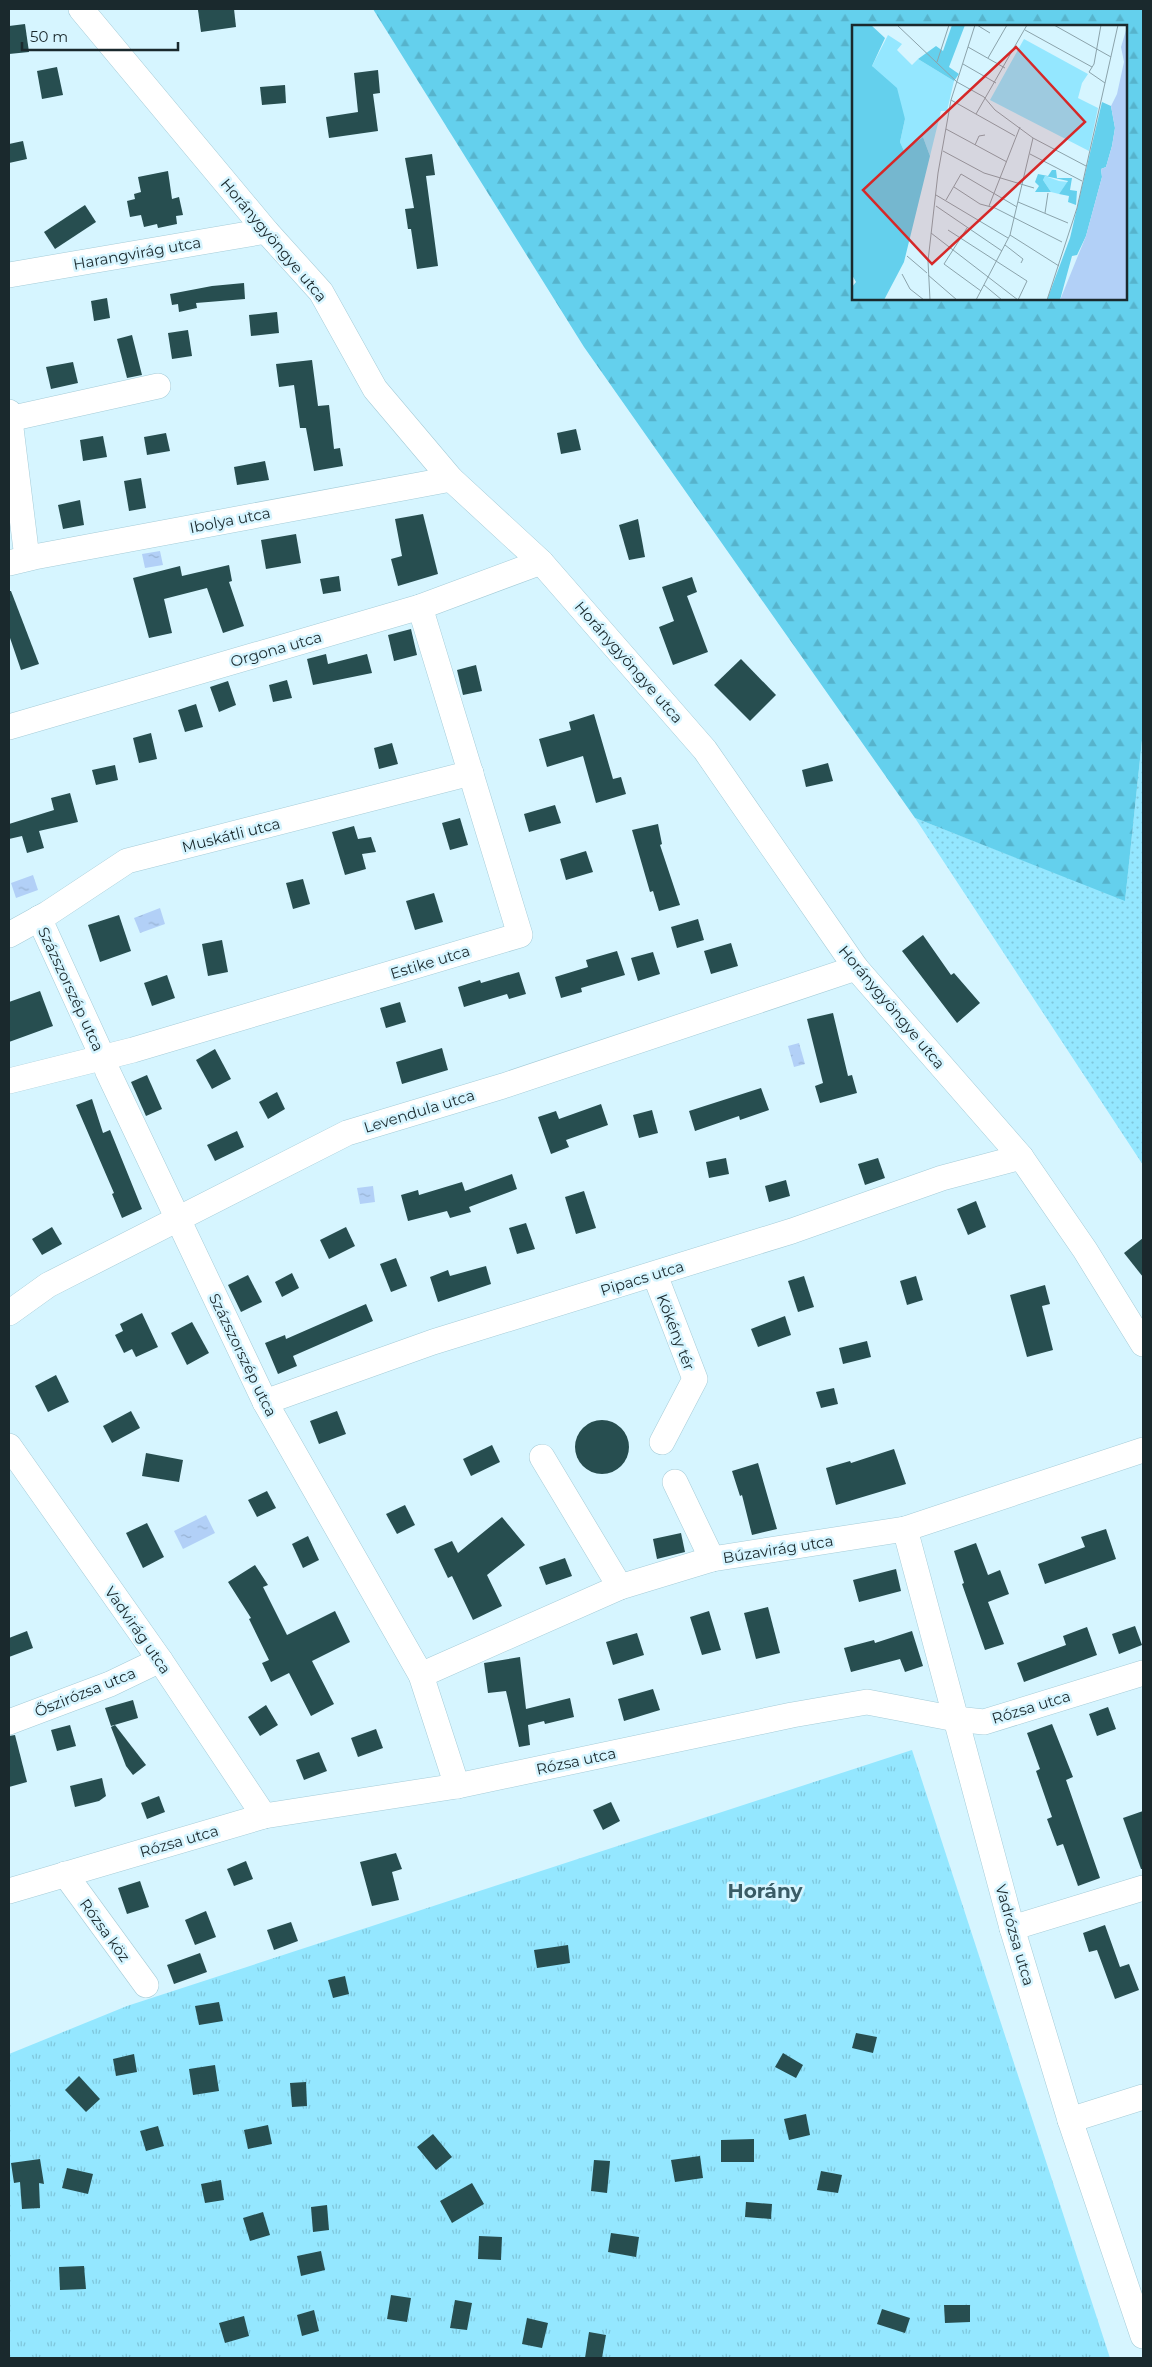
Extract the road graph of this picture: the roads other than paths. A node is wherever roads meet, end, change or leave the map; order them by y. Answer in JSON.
{"nodes":[{"id":1,"x":81,"y":9,"type":"edge"},
{"id":2,"x":266,"y":231,"type":"junction"},
{"id":3,"x":9,"y":275,"type":"edge"},
{"id":4,"x":158,"y":386,"type":"dead end"},
{"id":5,"x":9,"y":417,"type":"edge"},
{"id":6,"x":451,"y":479,"type":"junction"},
{"id":7,"x":18,"y":561,"type":"edge"},
{"id":8,"x":541,"y":562,"type":"junction"},
{"id":9,"x":420,"y":606,"type":"junction"},
{"id":10,"x":9,"y":727,"type":"edge"},
{"id":11,"x":471,"y":773,"type":"junction"},
{"id":12,"x":39,"y":918,"type":"junction"},
{"id":13,"x":9,"y":935,"type":"edge"},
{"id":14,"x":856,"y":968,"type":"junction"},
{"id":15,"x":103,"y":1058,"type":"junction"},
{"id":16,"x":9,"y":1081,"type":"edge"},
{"id":17,"x":1021,"y":1157,"type":"junction"},
{"id":18,"x":177,"y":1218,"type":"junction"},
{"id":19,"x":655,"y":1275,"type":"junction"},
{"id":20,"x":9,"y":1313,"type":"edge"},
{"id":21,"x":1143,"y":1344,"type":"edge"},
{"id":22,"x":264,"y":1402,"type":"junction"},
{"id":23,"x":662,"y":1442,"type":"dead end"},
{"id":24,"x":9,"y":1446,"type":"edge"},
{"id":25,"x":1143,"y":1450,"type":"edge"},
{"id":26,"x":542,"y":1456,"type":"dead end"},
{"id":27,"x":675,"y":1482,"type":"dead end"},
{"id":28,"x":905,"y":1529,"type":"junction"},
{"id":29,"x":712,"y":1559,"type":"junction"},
{"id":30,"x":620,"y":1587,"type":"junction"},
{"id":31,"x":160,"y":1660,"type":"junction"},
{"id":32,"x":1143,"y":1673,"type":"edge"},
{"id":33,"x":421,"y":1675,"type":"junction"},
{"id":34,"x":956,"y":1719,"type":"junction"},
{"id":35,"x":9,"y":1722,"type":"edge"},
{"id":36,"x":457,"y":1786,"type":"junction"},
{"id":37,"x":264,"y":1816,"type":"junction"},
{"id":38,"x":65,"y":1874,"type":"junction"},
{"id":39,"x":1143,"y":1888,"type":"edge"},
{"id":40,"x":9,"y":1891,"type":"edge"},
{"id":41,"x":1012,"y":1928,"type":"junction"},
{"id":42,"x":146,"y":1985,"type":"dead end"},
{"id":43,"x":1143,"y":2097,"type":"edge"},
{"id":44,"x":1070,"y":2120,"type":"junction"},
{"id":45,"x":1143,"y":2336,"type":"edge"}],
"edges":[{"from":1,"to":2,"type":"street","name":"Horánygyöngye utca"},
{"from":2,"to":3,"type":"street","name":"Harangvirág utca"},
{"from":2,"to":6,"type":"street","name":"Horánygyöngye utca"},
{"from":4,"to":5,"type":"street"},
{"from":5,"to":7,"type":"street"},
{"from":6,"to":7,"type":"street","name":"Ibolya utca"},
{"from":6,"to":8,"type":"street","name":"Horánygyöngye utca"},
{"from":8,"to":9,"type":"street","name":"Orgona utca"},
{"from":8,"to":14,"type":"street","name":"Horánygyöngye utca"},
{"from":9,"to":10,"type":"street","name":"Orgona utca"},
{"from":9,"to":11,"type":"street","name":"Estike utca"},
{"from":11,"to":12,"type":"street","name":"Muskátli utca"},
{"from":11,"to":15,"type":"street","name":"Estike utca"},
{"from":12,"to":13,"type":"street","name":"Muskátli utca"},
{"from":12,"to":15,"type":"street","name":"Százszorszép utca"},
{"from":14,"to":17,"type":"street","name":"Horánygyöngye utca"},
{"from":14,"to":18,"type":"street","name":"Levendula utca"},
{"from":15,"to":16,"type":"street","name":"Estike utca"},
{"from":15,"to":18,"type":"street","name":"Százszorszép utca"},
{"from":17,"to":19,"type":"street","name":"Pipacs utca"},
{"from":17,"to":21,"type":"street","name":"Horánygyöngye utca"},
{"from":18,"to":20,"type":"street","name":"Levendula utca"},
{"from":18,"to":22,"type":"street","name":"Százszorszép utca"},
{"from":19,"to":22,"type":"street","name":"Pipacs utca"},
{"from":19,"to":23,"type":"street","name":"Kökény tér"},
{"from":22,"to":33,"type":"street","name":"Százszorszép utca"},
{"from":24,"to":31,"type":"street","name":"Vadvirág utca"},
{"from":25,"to":28,"type":"street","name":"Búzavirág utca"},
{"from":26,"to":30,"type":"street"},
{"from":27,"to":29,"type":"street"},
{"from":28,"to":29,"type":"street","name":"Búzavirág utca"},
{"from":28,"to":34,"type":"street","name":"Vadrózsa utca"},
{"from":29,"to":30,"type":"street","name":"Búzavirág utca"},
{"from":30,"to":33,"type":"street","name":"Búzavirág utca"},
{"from":31,"to":35,"type":"street","name":"Őszirózsa utca"},
{"from":31,"to":37,"type":"street","name":"Vadvirág utca"},
{"from":32,"to":34,"type":"street","name":"Rózsa utca"},
{"from":33,"to":36,"type":"street","name":"Százszorszép utca"},
{"from":34,"to":36,"type":"street","name":"Rózsa utca"},
{"from":34,"to":41,"type":"street","name":"Vadrózsa utca"},
{"from":36,"to":37,"type":"street","name":"Rózsa utca"},
{"from":37,"to":38,"type":"street","name":"Rózsa utca"},
{"from":38,"to":40,"type":"street","name":"Rózsa utca"},
{"from":38,"to":42,"type":"street","name":"Rózsa köz"},
{"from":39,"to":41,"type":"street"},
{"from":41,"to":44,"type":"street","name":"Vadrózsa utca"},
{"from":43,"to":44,"type":"street"},
{"from":44,"to":45,"type":"street","name":"Vadrózsa utca"}]}
